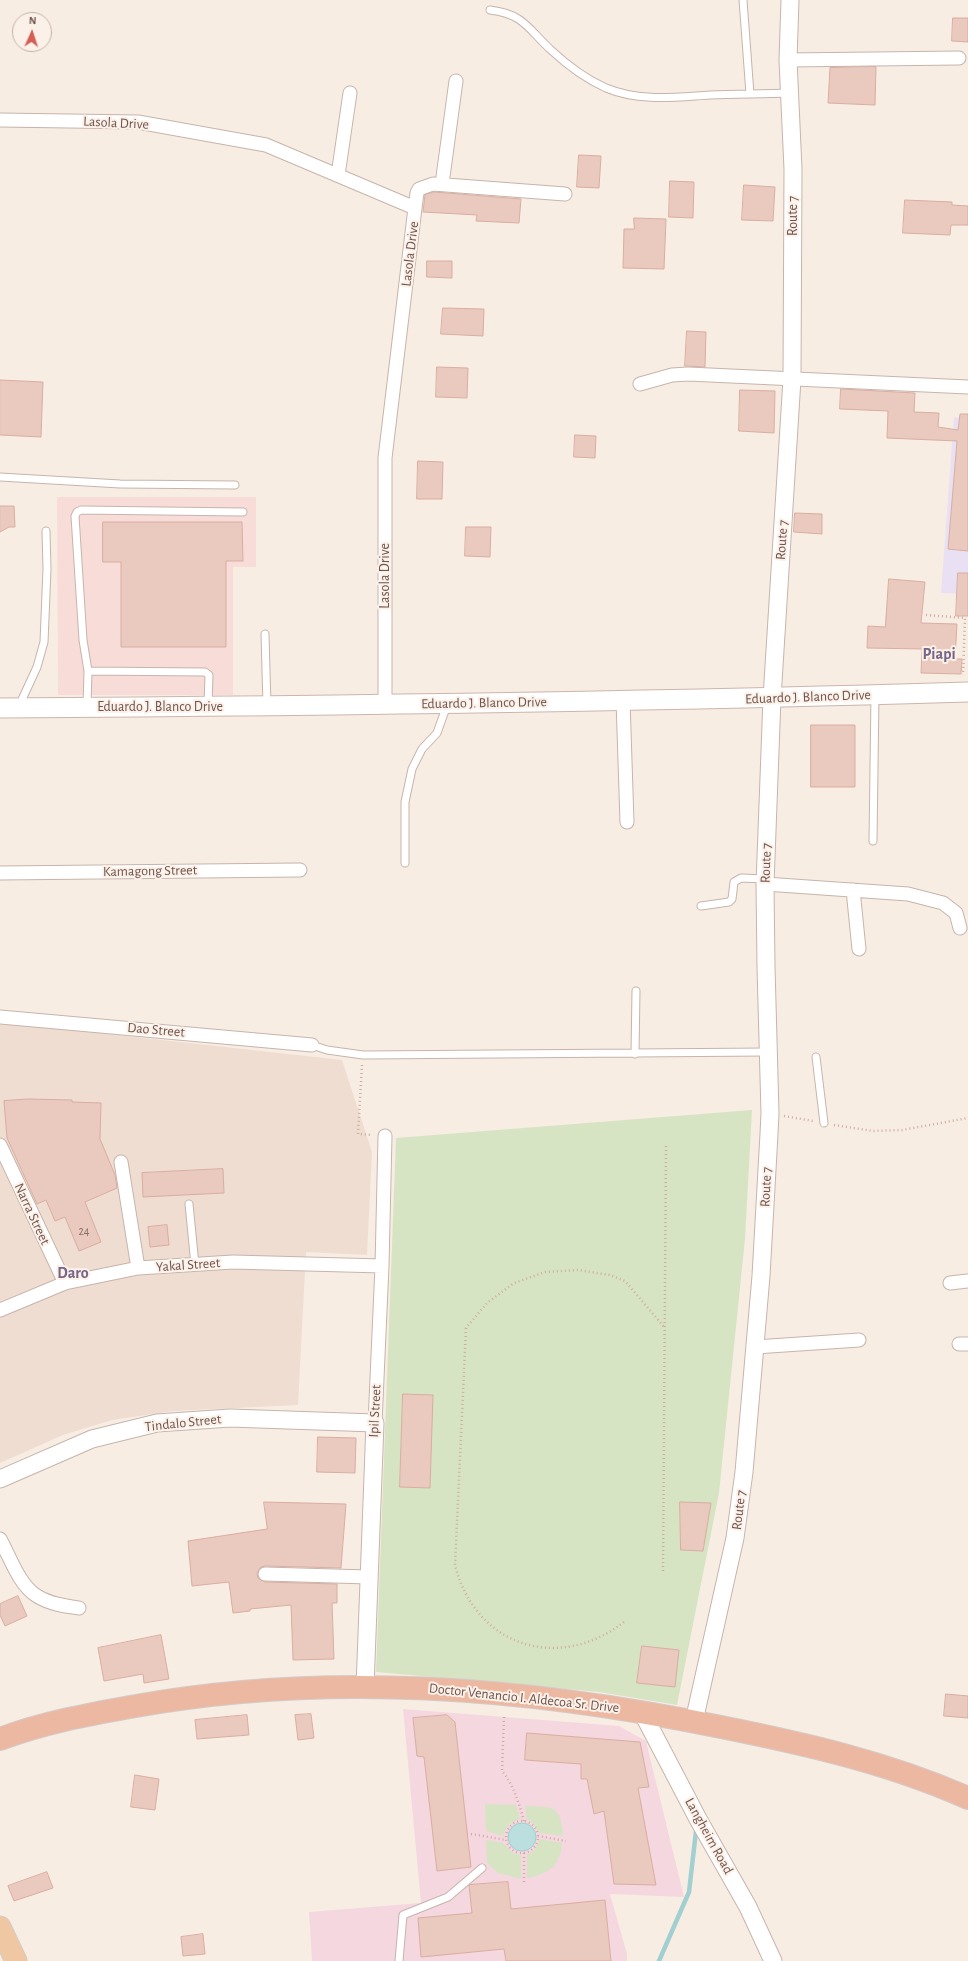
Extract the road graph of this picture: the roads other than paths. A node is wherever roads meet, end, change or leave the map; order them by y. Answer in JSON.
{"nodes":[{"id":1,"x":744,"y":0,"type":"edge"},
{"id":2,"x":790,"y":0,"type":"edge"},
{"id":3,"x":490,"y":10,"type":"dead end"},
{"id":4,"x":959,"y":58,"type":"dead end"},
{"id":5,"x":788,"y":60,"type":"junction"},
{"id":6,"x":456,"y":81,"type":"dead end"},
{"id":7,"x":350,"y":93,"type":"dead end"},
{"id":8,"x":790,"y":93,"type":"junction"},
{"id":9,"x":750,"y":94,"type":"junction"},
{"id":10,"x":0,"y":120,"type":"edge"},
{"id":11,"x":338,"y":175,"type":"junction"},
{"id":12,"x":442,"y":184,"type":"junction"},
{"id":13,"x":566,"y":194,"type":"dead end"},
{"id":14,"x":416,"y":208,"type":"junction"},
{"id":15,"x":792,"y":379,"type":"junction"},
{"id":16,"x":640,"y":384,"type":"dead end"},
{"id":17,"x":968,"y":387,"type":"edge"},
{"id":18,"x":0,"y":477,"type":"edge"},
{"id":19,"x":235,"y":485,"type":"dead end"},
{"id":20,"x":243,"y":512,"type":"dead end"},
{"id":21,"x":46,"y":531,"type":"dead end"},
{"id":22,"x":265,"y":634,"type":"dead end"},
{"id":23,"x":88,"y":671,"type":"junction"},
{"id":24,"x":965,"y":692,"type":"edge"},
{"id":25,"x":875,"y":695,"type":"junction"},
{"id":26,"x":772,"y":698,"type":"junction"},
{"id":27,"x":623,"y":700,"type":"junction"},
{"id":28,"x":448,"y":703,"type":"junction"},
{"id":29,"x":385,"y":704,"type":"junction"},
{"id":30,"x":267,"y":706,"type":"junction"},
{"id":31,"x":208,"y":707,"type":"junction"},
{"id":32,"x":9,"y":708,"type":"edge"},
{"id":33,"x":87,"y":708,"type":"junction"},
{"id":34,"x":627,"y":822,"type":"dead end"},
{"id":35,"x":874,"y":841,"type":"dead end"},
{"id":36,"x":405,"y":863,"type":"dead end"},
{"id":37,"x":300,"y":870,"type":"dead end"},
{"id":38,"x":0,"y":872,"type":"edge"},
{"id":39,"x":765,"y":882,"type":"junction"},
{"id":40,"x":853,"y":890,"type":"junction"},
{"id":41,"x":701,"y":906,"type":"dead end"},
{"id":42,"x":960,"y":928,"type":"dead end"},
{"id":43,"x":859,"y":949,"type":"dead end"},
{"id":44,"x":636,"y":991,"type":"dead end"},
{"id":45,"x":0,"y":1017,"type":"edge"},
{"id":46,"x":312,"y":1044,"type":"joint"},
{"id":47,"x":768,"y":1052,"type":"junction"},
{"id":48,"x":635,"y":1054,"type":"junction"},
{"id":49,"x":816,"y":1057,"type":"dead end"},
{"id":50,"x":824,"y":1123,"type":"road end"},
{"id":51,"x":385,"y":1136,"type":"road end"},
{"id":52,"x":0,"y":1145,"type":"edge"},
{"id":53,"x":121,"y":1162,"type":"dead end"},
{"id":54,"x":189,"y":1204,"type":"dead end"},
{"id":55,"x":195,"y":1265,"type":"junction"},
{"id":56,"x":382,"y":1266,"type":"junction"},
{"id":57,"x":138,"y":1268,"type":"junction"},
{"id":58,"x":968,"y":1281,"type":"edge"},
{"id":59,"x":65,"y":1283,"type":"junction"},
{"id":60,"x":950,"y":1283,"type":"dead end"},
{"id":61,"x":0,"y":1310,"type":"edge"},
{"id":62,"x":859,"y":1340,"type":"dead end"},
{"id":63,"x":755,"y":1348,"type":"junction"},
{"id":64,"x":374,"y":1423,"type":"junction"},
{"id":65,"x":0,"y":1478,"type":"edge"},
{"id":66,"x":0,"y":1539,"type":"edge"},
{"id":67,"x":265,"y":1574,"type":"dead end"},
{"id":68,"x":369,"y":1577,"type":"junction"},
{"id":69,"x":80,"y":1608,"type":"dead end"},
{"id":70,"x":365,"y":1687,"type":"junction"},
{"id":71,"x":642,"y":1712,"type":"junction"},
{"id":72,"x":694,"y":1721,"type":"junction"},
{"id":73,"x":0,"y":1739,"type":"edge"},
{"id":74,"x":968,"y":1798,"type":"edge"},
{"id":75,"x":482,"y":1868,"type":"dead end"},
{"id":76,"x":0,"y":1927,"type":"edge"},
{"id":77,"x":16,"y":1961,"type":"edge"},
{"id":78,"x":399,"y":1961,"type":"edge"},
{"id":79,"x":773,"y":1961,"type":"edge"}],
"edges":[{"from":1,"to":9,"type":"lane"},
{"from":2,"to":5,"type":"street","name":"Route 7"},
{"from":3,"to":9,"type":"lane"},
{"from":4,"to":5,"type":"street"},
{"from":5,"to":8,"type":"street","name":"Route 7"},
{"from":6,"to":12,"type":"street"},
{"from":7,"to":11,"type":"street"},
{"from":8,"to":9,"type":"lane"},
{"from":8,"to":15,"type":"street","name":"Route 7"},
{"from":10,"to":11,"type":"street","name":"Lasola Drive"},
{"from":11,"to":14,"type":"street","name":"Lasola Drive"},
{"from":12,"to":13,"type":"street"},
{"from":12,"to":14,"type":"street"},
{"from":14,"to":29,"type":"street","name":"Lasola Drive"},
{"from":15,"to":16,"type":"street"},
{"from":15,"to":17,"type":"street"},
{"from":15,"to":26,"type":"street","name":"Route 7"},
{"from":18,"to":19,"type":"lane"},
{"from":20,"to":23,"type":"lane"},
{"from":21,"to":32,"type":"lane"},
{"from":22,"to":30,"type":"lane"},
{"from":23,"to":31,"type":"lane"},
{"from":23,"to":33,"type":"lane"},
{"from":24,"to":25,"type":"main road","name":"Eduardo J. Blanco Drive"},
{"from":25,"to":26,"type":"main road","name":"Eduardo J. Blanco Drive"},
{"from":25,"to":35,"type":"lane"},
{"from":26,"to":27,"type":"main road","name":"Eduardo J. Blanco Drive"},
{"from":26,"to":39,"type":"street","name":"Route 7"},
{"from":27,"to":28,"type":"main road","name":"Eduardo J. Blanco Drive"},
{"from":27,"to":34,"type":"street"},
{"from":28,"to":29,"type":"main road","name":"Eduardo J. Blanco Drive"},
{"from":28,"to":36,"type":"lane"},
{"from":29,"to":30,"type":"main road","name":"Eduardo J. Blanco Drive"},
{"from":30,"to":31,"type":"main road","name":"Eduardo J. Blanco Drive"},
{"from":31,"to":33,"type":"main road","name":"Eduardo J. Blanco Drive"},
{"from":32,"to":33,"type":"main road","name":"Eduardo J. Blanco Drive"},
{"from":37,"to":38,"type":"street","name":"Kamagong Street"},
{"from":39,"to":40,"type":"street"},
{"from":39,"to":41,"type":"lane"},
{"from":39,"to":47,"type":"street","name":"Route 7"},
{"from":40,"to":42,"type":"street"},
{"from":40,"to":43,"type":"street"},
{"from":44,"to":48,"type":"lane"},
{"from":45,"to":46,"type":"street","name":"Dao Street"},
{"from":46,"to":48,"type":"lane"},
{"from":47,"to":48,"type":"lane"},
{"from":47,"to":63,"type":"street","name":"Route 7"},
{"from":49,"to":50,"type":"lane"},
{"from":51,"to":56,"type":"street","name":"Ipil Street"},
{"from":52,"to":59,"type":"street","name":"Narra Street"},
{"from":53,"to":57,"type":"street"},
{"from":54,"to":55,"type":"lane"},
{"from":55,"to":56,"type":"street","name":"Yakal Street"},
{"from":55,"to":57,"type":"street","name":"Yakal Street"},
{"from":56,"to":64,"type":"street","name":"Ipil Street"},
{"from":57,"to":59,"type":"street","name":"Yakal Street"},
{"from":58,"to":60,"type":"street"},
{"from":59,"to":61,"type":"street","name":"Yakal Street"},
{"from":62,"to":63,"type":"street"},
{"from":63,"to":72,"type":"street","name":"Route 7"},
{"from":64,"to":65,"type":"street","name":"Tindalo Street"},
{"from":64,"to":68,"type":"street","name":"Ipil Street"},
{"from":66,"to":69,"type":"street"},
{"from":67,"to":68,"type":"street"},
{"from":68,"to":70,"type":"street","name":"Ipil Street"},
{"from":70,"to":71,"type":"highway","name":"Doctor Venancio I. Aldecoa Sr. Drive"},
{"from":70,"to":73,"type":"highway","name":"Doctor Venancio I. Aldecoa Sr. Drive"},
{"from":71,"to":72,"type":"highway","name":"Doctor Venancio I. Aldecoa Sr. Drive"},
{"from":71,"to":79,"type":"street","name":"Langheim Road"},
{"from":72,"to":74,"type":"highway","name":"Doctor Venancio I. Aldecoa Sr. Drive"},
{"from":75,"to":78,"type":"lane"},
{"from":76,"to":77,"type":"main road"}]}
